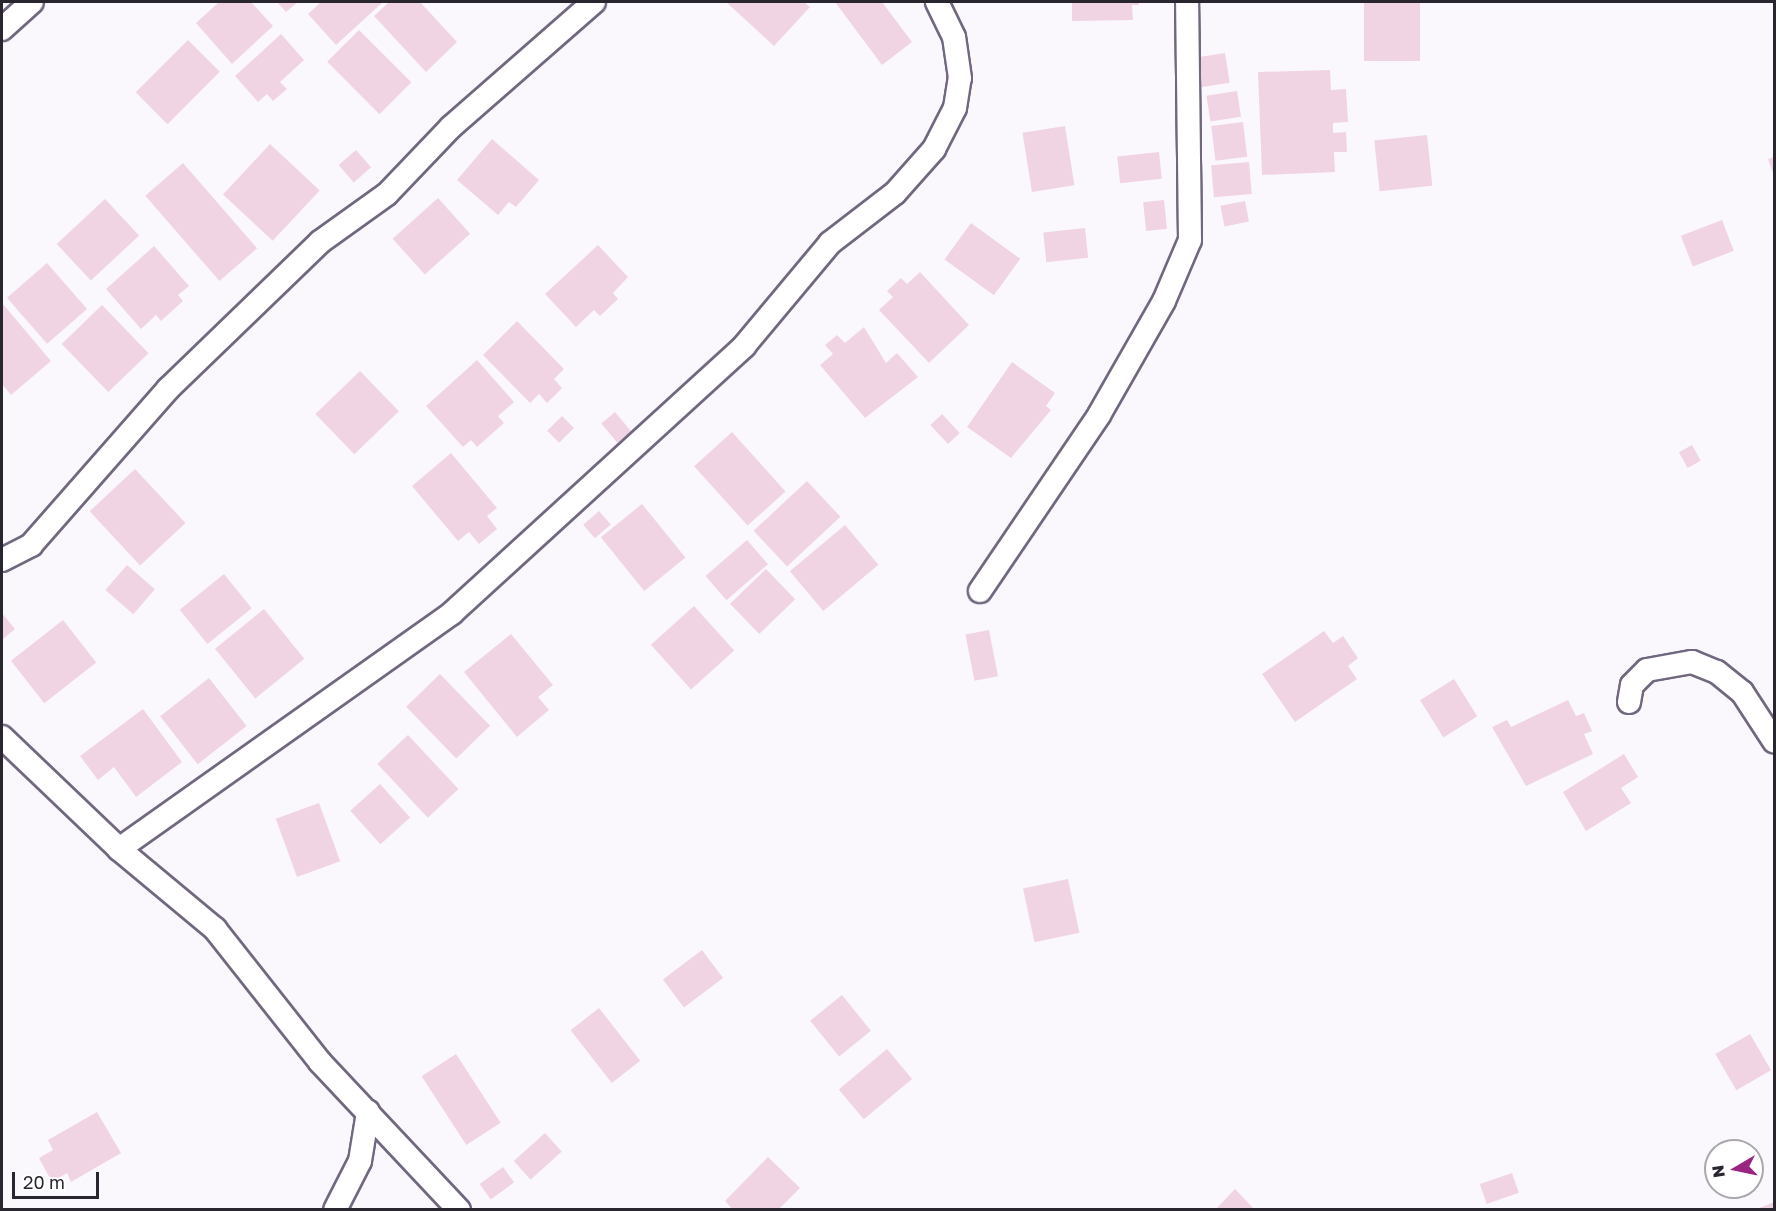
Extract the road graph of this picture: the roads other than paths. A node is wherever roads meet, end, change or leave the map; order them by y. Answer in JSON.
{"nodes":[{"id":1,"x":32,"y":2,"type":"edge"},
{"id":2,"x":594,"y":2,"type":"edge"},
{"id":3,"x":937,"y":2,"type":"edge"},
{"id":4,"x":1187,"y":2,"type":"edge"},
{"id":5,"x":2,"y":29,"type":"edge"},
{"id":6,"x":2,"y":561,"type":"edge"},
{"id":7,"x":980,"y":591,"type":"dead end"},
{"id":8,"x":1629,"y":702,"type":"dead end"},
{"id":9,"x":2,"y":738,"type":"edge"},
{"id":10,"x":1774,"y":741,"type":"edge"},
{"id":11,"x":119,"y":849,"type":"junction"},
{"id":12,"x":368,"y":1112,"type":"junction"},
{"id":13,"x":335,"y":1209,"type":"edge"},
{"id":14,"x":459,"y":1209,"type":"edge"}],
"edges":[{"from":1,"to":5,"type":"street"},
{"from":2,"to":6,"type":"street"},
{"from":3,"to":11,"type":"street"},
{"from":4,"to":7,"type":"street"},
{"from":8,"to":10,"type":"street"},
{"from":9,"to":11,"type":"street"},
{"from":11,"to":12,"type":"street"},
{"from":12,"to":13,"type":"street"},
{"from":12,"to":14,"type":"street"}]}
